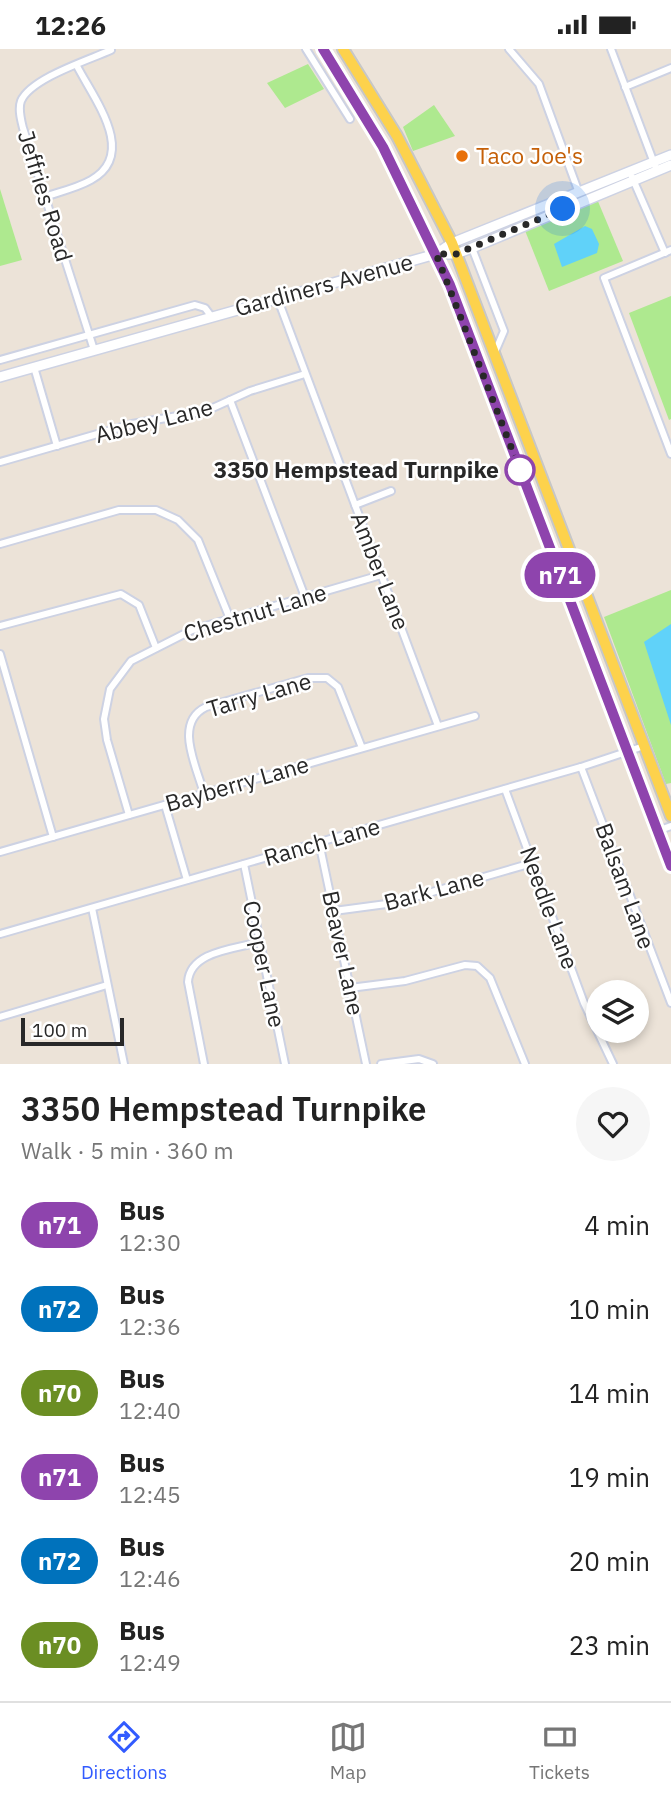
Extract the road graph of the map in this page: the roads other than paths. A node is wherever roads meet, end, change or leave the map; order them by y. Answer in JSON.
{"nodes":[{"id":1,"x":306,"y":49,"type":"edge"},
{"id":2,"x":322,"y":49,"type":"edge"},
{"id":3,"x":343,"y":49,"type":"edge"},
{"id":4,"x":509,"y":49,"type":"edge"},
{"id":5,"x":611,"y":49,"type":"edge"},
{"id":6,"x":111,"y":50,"type":"edge"},
{"id":7,"x":77,"y":66,"type":"junction"},
{"id":8,"x":671,"y":68,"type":"edge"},
{"id":9,"x":625,"y":87,"type":"junction"},
{"id":10,"x":351,"y":119,"type":"dead end"},
{"id":11,"x":671,"y":155,"type":"edge"},
{"id":12,"x":671,"y":165,"type":"edge"},
{"id":13,"x":655,"y":167,"type":"junction"},
{"id":14,"x":632,"y":176,"type":"junction"},
{"id":15,"x":579,"y":191,"type":"junction"},
{"id":16,"x":44,"y":197,"type":"junction"},
{"id":17,"x":583,"y":201,"type":"junction"},
{"id":18,"x":454,"y":248,"type":"junction"},
{"id":19,"x":472,"y":248,"type":"junction"},
{"id":20,"x":668,"y":251,"type":"edge"},
{"id":21,"x":436,"y":254,"type":"junction"},
{"id":22,"x":276,"y":297,"type":"junction"},
{"id":23,"x":211,"y":316,"type":"junction"},
{"id":24,"x":89,"y":335,"type":"junction"},
{"id":25,"x":93,"y":350,"type":"junction"},
{"id":26,"x":495,"y":352,"type":"junction"},
{"id":27,"x":0,"y":360,"type":"edge"},
{"id":28,"x":34,"y":367,"type":"junction"},
{"id":29,"x":306,"y":374,"type":"junction"},
{"id":30,"x":0,"y":377,"type":"edge"},
{"id":31,"x":230,"y":400,"type":"junction"},
{"id":32,"x":57,"y":446,"type":"junction"},
{"id":33,"x":671,"y":454,"type":"edge"},
{"id":34,"x":0,"y":463,"type":"edge"},
{"id":35,"x":391,"y":491,"type":"dead end"},
{"id":36,"x":355,"y":505,"type":"junction"},
{"id":37,"x":0,"y":544,"type":"edge"},
{"id":38,"x":381,"y":575,"type":"junction"},
{"id":39,"x":305,"y":597,"type":"junction"},
{"id":40,"x":230,"y":619,"type":"junction"},
{"id":41,"x":0,"y":626,"type":"edge"},
{"id":42,"x":156,"y":647,"type":"junction"},
{"id":43,"x":0,"y":654,"type":"edge"},
{"id":44,"x":475,"y":716,"type":"dead end"},
{"id":45,"x":438,"y":726,"type":"junction"},
{"id":46,"x":643,"y":746,"type":"junction"},
{"id":47,"x":362,"y":748,"type":"junction"},
{"id":48,"x":627,"y":752,"type":"junction"},
{"id":49,"x":581,"y":767,"type":"junction"},
{"id":50,"x":505,"y":789,"type":"junction"},
{"id":51,"x":204,"y":793,"type":"junction"},
{"id":52,"x":165,"y":805,"type":"junction"},
{"id":53,"x":129,"y":815,"type":"junction"},
{"id":54,"x":671,"y":816,"type":"edge"},
{"id":55,"x":671,"y":826,"type":"edge"},
{"id":56,"x":657,"y":831,"type":"junction"},
{"id":57,"x":53,"y":837,"type":"junction"},
{"id":58,"x":319,"y":842,"type":"junction"},
{"id":59,"x":0,"y":852,"type":"edge"},
{"id":60,"x":532,"y":863,"type":"junction"},
{"id":61,"x":244,"y":865,"type":"junction"},
{"id":62,"x":671,"y":866,"type":"edge"},
{"id":63,"x":187,"y":880,"type":"junction"},
{"id":64,"x":92,"y":908,"type":"junction"},
{"id":65,"x":334,"y":911,"type":"junction"},
{"id":66,"x":0,"y":934,"type":"edge"},
{"id":67,"x":259,"y":942,"type":"junction"},
{"id":68,"x":107,"y":985,"type":"junction"},
{"id":69,"x":350,"y":988,"type":"junction"},
{"id":70,"x":671,"y":1003,"type":"edge"},
{"id":71,"x":0,"y":1017,"type":"edge"},
{"id":72,"x":124,"y":1064,"type":"edge"},
{"id":73,"x":204,"y":1064,"type":"edge"},
{"id":74,"x":285,"y":1064,"type":"edge"},
{"id":75,"x":366,"y":1064,"type":"edge"},
{"id":76,"x":382,"y":1064,"type":"edge"},
{"id":77,"x":433,"y":1064,"type":"edge"},
{"id":78,"x":525,"y":1064,"type":"edge"},
{"id":79,"x":613,"y":1064,"type":"edge"}],
"edges":[{"from":1,"to":10,"type":"street"},
{"from":2,"to":21,"type":"main road"},
{"from":3,"to":18,"type":"main road"},
{"from":4,"to":15,"type":"street"},
{"from":5,"to":9,"type":"street"},
{"from":6,"to":7,"type":"street","name":"Jeffries Road"},
{"from":7,"to":16,"type":"street","name":"Jeffries Road"},
{"from":7,"to":16,"type":"street"},
{"from":8,"to":9,"type":"street"},
{"from":9,"to":13,"type":"street"},
{"from":11,"to":13,"type":"main road"},
{"from":12,"to":13,"type":"main road"},
{"from":13,"to":14,"type":"main road"},
{"from":14,"to":15,"type":"main road"},
{"from":14,"to":17,"type":"main road"},
{"from":14,"to":20,"type":"street"},
{"from":15,"to":17,"type":"street"},
{"from":15,"to":18,"type":"main road"},
{"from":16,"to":24,"type":"street","name":"Jeffries Road"},
{"from":17,"to":19,"type":"main road"},
{"from":18,"to":19,"type":"main road"},
{"from":18,"to":21,"type":"main road","name":"Gardiners Avenue"},
{"from":18,"to":26,"type":"main road"},
{"from":19,"to":26,"type":"street"},
{"from":20,"to":33,"type":"street"},
{"from":21,"to":22,"type":"main road","name":"Gardiners Avenue"},
{"from":21,"to":48,"type":"main road"},
{"from":22,"to":23,"type":"main road","name":"Gardiners Avenue"},
{"from":22,"to":29,"type":"street","name":"Amber Lane"},
{"from":23,"to":24,"type":"street","name":"Gardiners Avenue"},
{"from":23,"to":25,"type":"main road","name":"Gardiners Avenue"},
{"from":24,"to":25,"type":"street","name":"Jeffries Road"},
{"from":24,"to":27,"type":"street","name":"Gardiners Avenue"},
{"from":25,"to":28,"type":"main road","name":"Gardiners Avenue"},
{"from":26,"to":46,"type":"main road"},
{"from":28,"to":30,"type":"main road","name":"Gardiners Avenue"},
{"from":28,"to":32,"type":"street"},
{"from":29,"to":31,"type":"street","name":"Abbey Lane"},
{"from":29,"to":36,"type":"street","name":"Amber Lane"},
{"from":31,"to":32,"type":"street","name":"Abbey Lane"},
{"from":31,"to":39,"type":"street"},
{"from":32,"to":34,"type":"street","name":"Abbey Lane"},
{"from":35,"to":36,"type":"street"},
{"from":36,"to":38,"type":"street","name":"Amber Lane"},
{"from":37,"to":40,"type":"street"},
{"from":38,"to":39,"type":"street","name":"Chestnut Lane"},
{"from":38,"to":45,"type":"street","name":"Amber Lane"},
{"from":39,"to":40,"type":"street","name":"Chestnut Lane"},
{"from":40,"to":42,"type":"street","name":"Chestnut Lane"},
{"from":41,"to":42,"type":"street"},
{"from":42,"to":53,"type":"street","name":"Chestnut Lane"},
{"from":43,"to":57,"type":"street"},
{"from":44,"to":45,"type":"street","name":"Bayberry Lane"},
{"from":45,"to":47,"type":"street","name":"Bayberry Lane"},
{"from":46,"to":48,"type":"street","name":"Ranch Lane"},
{"from":46,"to":54,"type":"main road"},
{"from":47,"to":51,"type":"street","name":"Bayberry Lane"},
{"from":47,"to":51,"type":"street","name":"Tarry Lane"},
{"from":48,"to":49,"type":"street","name":"Ranch Lane"},
{"from":48,"to":56,"type":"main road"},
{"from":49,"to":50,"type":"street","name":"Ranch Lane"},
{"from":49,"to":70,"type":"street","name":"Balsam Lane"},
{"from":50,"to":58,"type":"street","name":"Ranch Lane"},
{"from":50,"to":60,"type":"street","name":"Needle Lane"},
{"from":51,"to":52,"type":"street","name":"Bayberry Lane"},
{"from":52,"to":53,"type":"street","name":"Bayberry Lane"},
{"from":52,"to":63,"type":"street"},
{"from":53,"to":57,"type":"street","name":"Bayberry Lane"},
{"from":55,"to":56,"type":"street"},
{"from":56,"to":62,"type":"main road"},
{"from":57,"to":59,"type":"street","name":"Bayberry Lane"},
{"from":58,"to":61,"type":"street","name":"Ranch Lane"},
{"from":58,"to":65,"type":"street","name":"Beaver Lane"},
{"from":60,"to":65,"type":"street","name":"Bark Lane"},
{"from":60,"to":79,"type":"street","name":"Needle Lane"},
{"from":61,"to":63,"type":"street","name":"Ranch Lane"},
{"from":61,"to":67,"type":"street","name":"Cooper Lane"},
{"from":63,"to":64,"type":"street","name":"Ranch Lane"},
{"from":64,"to":66,"type":"street","name":"Ranch Lane"},
{"from":64,"to":68,"type":"street"},
{"from":65,"to":69,"type":"street","name":"Beaver Lane"},
{"from":67,"to":73,"type":"street"},
{"from":67,"to":74,"type":"street","name":"Cooper Lane"},
{"from":68,"to":71,"type":"street"},
{"from":68,"to":72,"type":"street"},
{"from":69,"to":75,"type":"street","name":"Beaver Lane"},
{"from":69,"to":78,"type":"street"},
{"from":76,"to":77,"type":"street"}]}
